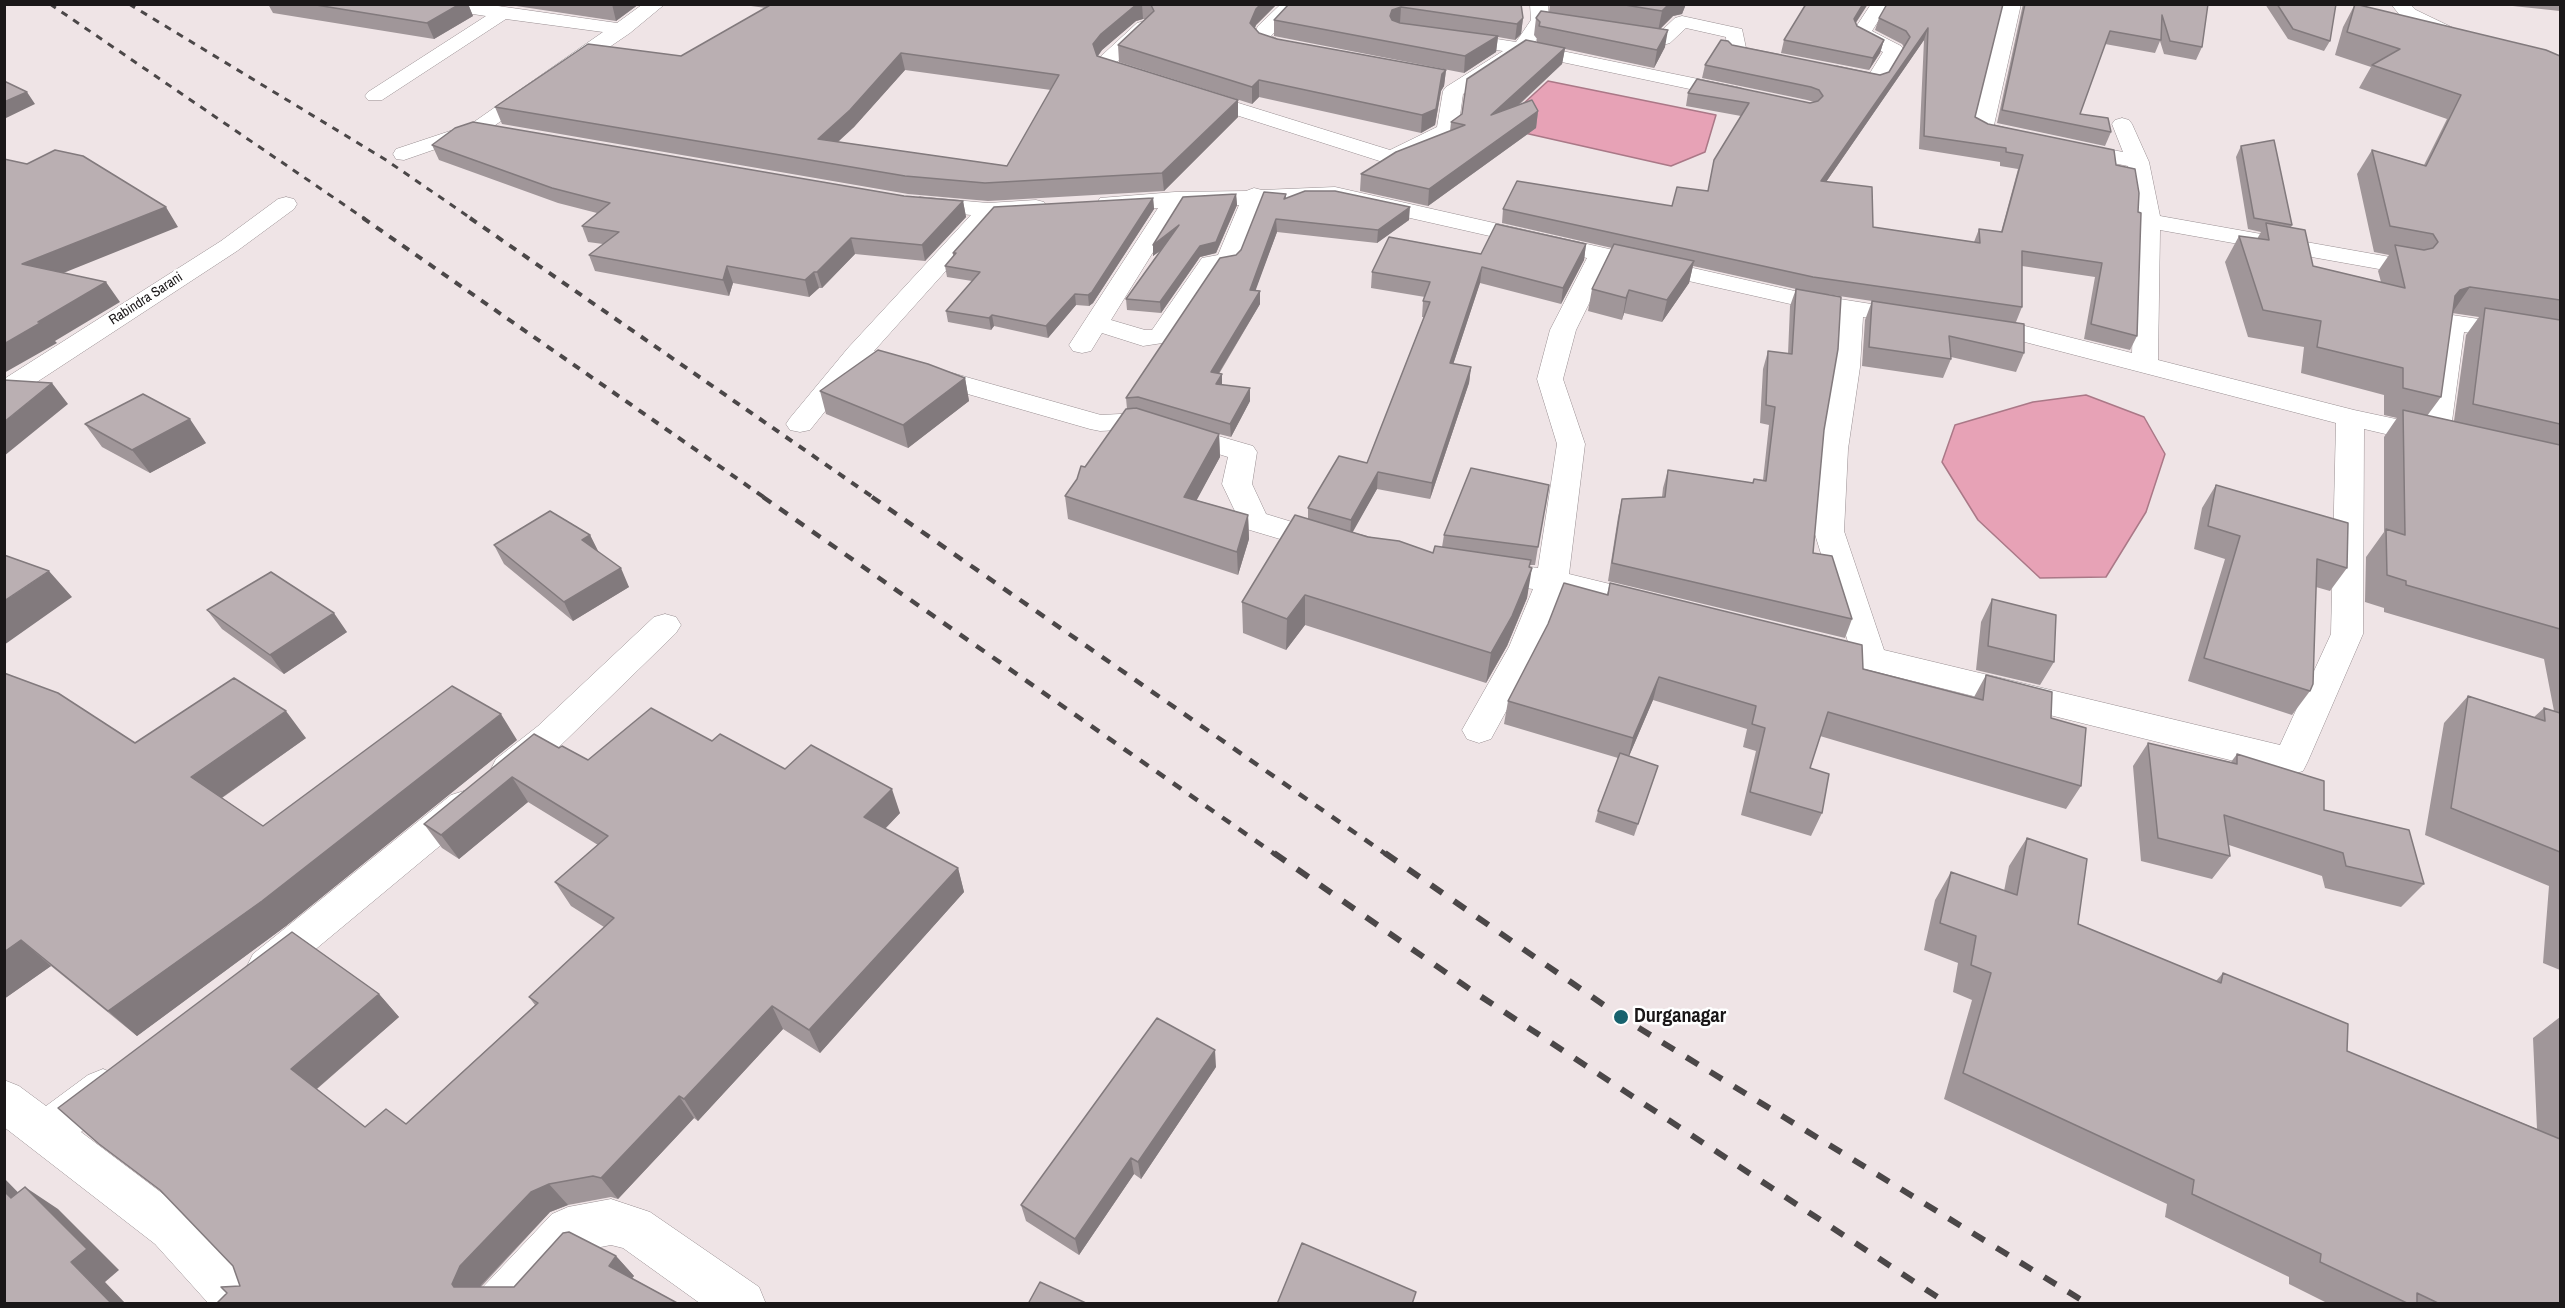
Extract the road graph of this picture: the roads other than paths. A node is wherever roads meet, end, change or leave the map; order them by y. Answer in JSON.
{"nodes":[{"id":1,"x":440,"y":4,"type":"edge"},
{"id":2,"x":656,"y":4,"type":"edge"},
{"id":3,"x":1292,"y":4,"type":"edge"},
{"id":4,"x":1880,"y":4,"type":"edge"},
{"id":5,"x":2012,"y":4,"type":"edge"},
{"id":6,"x":2400,"y":4,"type":"edge"},
{"id":7,"x":1540,"y":12,"type":"edge"},
{"id":8,"x":501,"y":14,"type":"junction"},
{"id":9,"x":1563,"y":23,"type":"edge"},
{"id":10,"x":1144,"y":27,"type":"edge"},
{"id":11,"x":623,"y":29,"type":"junction"},
{"id":12,"x":1607,"y":30,"type":"edge"},
{"id":13,"x":1433,"y":36,"type":"edge"},
{"id":14,"x":2482,"y":47,"type":"edge"},
{"id":15,"x":1521,"y":48,"type":"junction"},
{"id":16,"x":1311,"y":53,"type":"edge"},
{"id":17,"x":1795,"y":63,"type":"edge"},
{"id":18,"x":1818,"y":68,"type":"edge"},
{"id":19,"x":1445,"y":78,"type":"edge"},
{"id":20,"x":1468,"y":82,"type":"junction"},
{"id":21,"x":375,"y":96,"type":"dead end"},
{"id":22,"x":1750,"y":96,"type":"edge"},
{"id":23,"x":2122,"y":124,"type":"dead end"},
{"id":24,"x":478,"y":128,"type":"junction"},
{"id":25,"x":512,"y":134,"type":"edge"},
{"id":26,"x":404,"y":154,"type":"dead end"},
{"id":27,"x":1392,"y":158,"type":"junction"},
{"id":28,"x":2138,"y":162,"type":"junction"},
{"id":29,"x":1373,"y":170,"type":"edge"},
{"id":30,"x":1254,"y":195,"type":"junction"},
{"id":31,"x":1175,"y":199,"type":"junction"},
{"id":32,"x":896,"y":201,"type":"edge"},
{"id":33,"x":286,"y":204,"type":"dead end"},
{"id":34,"x":1082,"y":205,"type":"edge"},
{"id":35,"x":1058,"y":206,"type":"edge"},
{"id":36,"x":988,"y":210,"type":"junction"},
{"id":37,"x":2149,"y":221,"type":"junction"},
{"id":38,"x":1601,"y":255,"type":"junction"},
{"id":39,"x":2407,"y":267,"type":"edge"},
{"id":40,"x":1851,"y":307,"type":"junction"},
{"id":41,"x":1095,"y":323,"type":"junction"},
{"id":42,"x":2560,"y":339,"type":"edge"},
{"id":43,"x":1082,"y":345,"type":"dead end"},
{"id":44,"x":858,"y":354,"type":"junction"},
{"id":45,"x":2145,"y":364,"type":"junction"},
{"id":46,"x":4,"y":391,"type":"edge"},
{"id":47,"x":2350,"y":418,"type":"junction"},
{"id":48,"x":800,"y":424,"type":"dead end"},
{"id":49,"x":1356,"y":552,"type":"edge"},
{"id":50,"x":1460,"y":568,"type":"edge"},
{"id":51,"x":1552,"y":581,"type":"junction"},
{"id":52,"x":1632,"y":601,"type":"edge"},
{"id":53,"x":665,"y":625,"type":"dead end"},
{"id":54,"x":1791,"y":639,"type":"edge"},
{"id":55,"x":1870,"y":658,"type":"junction"},
{"id":56,"x":1479,"y":730,"type":"dead end"},
{"id":57,"x":236,"y":990,"type":"edge"},
{"id":58,"x":132,"y":1067,"type":"edge"},
{"id":59,"x":4,"y":1100,"type":"edge"},
{"id":60,"x":47,"y":1131,"type":"junction"},
{"id":61,"x":242,"y":1304,"type":"edge"},
{"id":62,"x":500,"y":1304,"type":"edge"},
{"id":63,"x":742,"y":1304,"type":"edge"}],
"edges":[{"from":1,"to":8,"type":"street"},
{"from":2,"to":11,"type":"street"},
{"from":3,"to":16,"type":"street"},
{"from":4,"to":18,"type":"street"},
{"from":5,"to":28,"type":"street"},
{"from":6,"to":14,"type":"street"},
{"from":7,"to":9,"type":"street"},
{"from":7,"to":15,"type":"street"},
{"from":8,"to":11,"type":"street"},
{"from":8,"to":21,"type":"street"},
{"from":10,"to":27,"type":"street"},
{"from":11,"to":24,"type":"street"},
{"from":12,"to":17,"type":"street"},
{"from":13,"to":15,"type":"street"},
{"from":15,"to":20,"type":"street"},
{"from":15,"to":22,"type":"street"},
{"from":19,"to":20,"type":"street"},
{"from":20,"to":27,"type":"street"},
{"from":23,"to":28,"type":"street"},
{"from":24,"to":25,"type":"street"},
{"from":24,"to":26,"type":"street"},
{"from":27,"to":29,"type":"street"},
{"from":28,"to":37,"type":"street"},
{"from":30,"to":31,"type":"street"},
{"from":30,"to":38,"type":"street"},
{"from":30,"to":41,"type":"street"},
{"from":31,"to":34,"type":"street"},
{"from":31,"to":41,"type":"street"},
{"from":32,"to":36,"type":"street"},
{"from":33,"to":46,"type":"street","name":"Rabindra Sarani"},
{"from":35,"to":36,"type":"street"},
{"from":36,"to":44,"type":"street"},
{"from":37,"to":39,"type":"street"},
{"from":37,"to":45,"type":"street"},
{"from":38,"to":40,"type":"street"},
{"from":38,"to":51,"type":"street"},
{"from":40,"to":45,"type":"street"},
{"from":40,"to":55,"type":"street"},
{"from":41,"to":43,"type":"street"},
{"from":42,"to":47,"type":"street"},
{"from":44,"to":48,"type":"street"},
{"from":44,"to":49,"type":"street"},
{"from":45,"to":47,"type":"street"},
{"from":47,"to":55,"type":"street"},
{"from":50,"to":51,"type":"street"},
{"from":51,"to":52,"type":"street"},
{"from":51,"to":56,"type":"street"},
{"from":53,"to":57,"type":"street"},
{"from":54,"to":55,"type":"street"},
{"from":58,"to":60,"type":"street"},
{"from":59,"to":60,"type":"street"},
{"from":60,"to":61,"type":"street"},
{"from":62,"to":63,"type":"street"}]}
